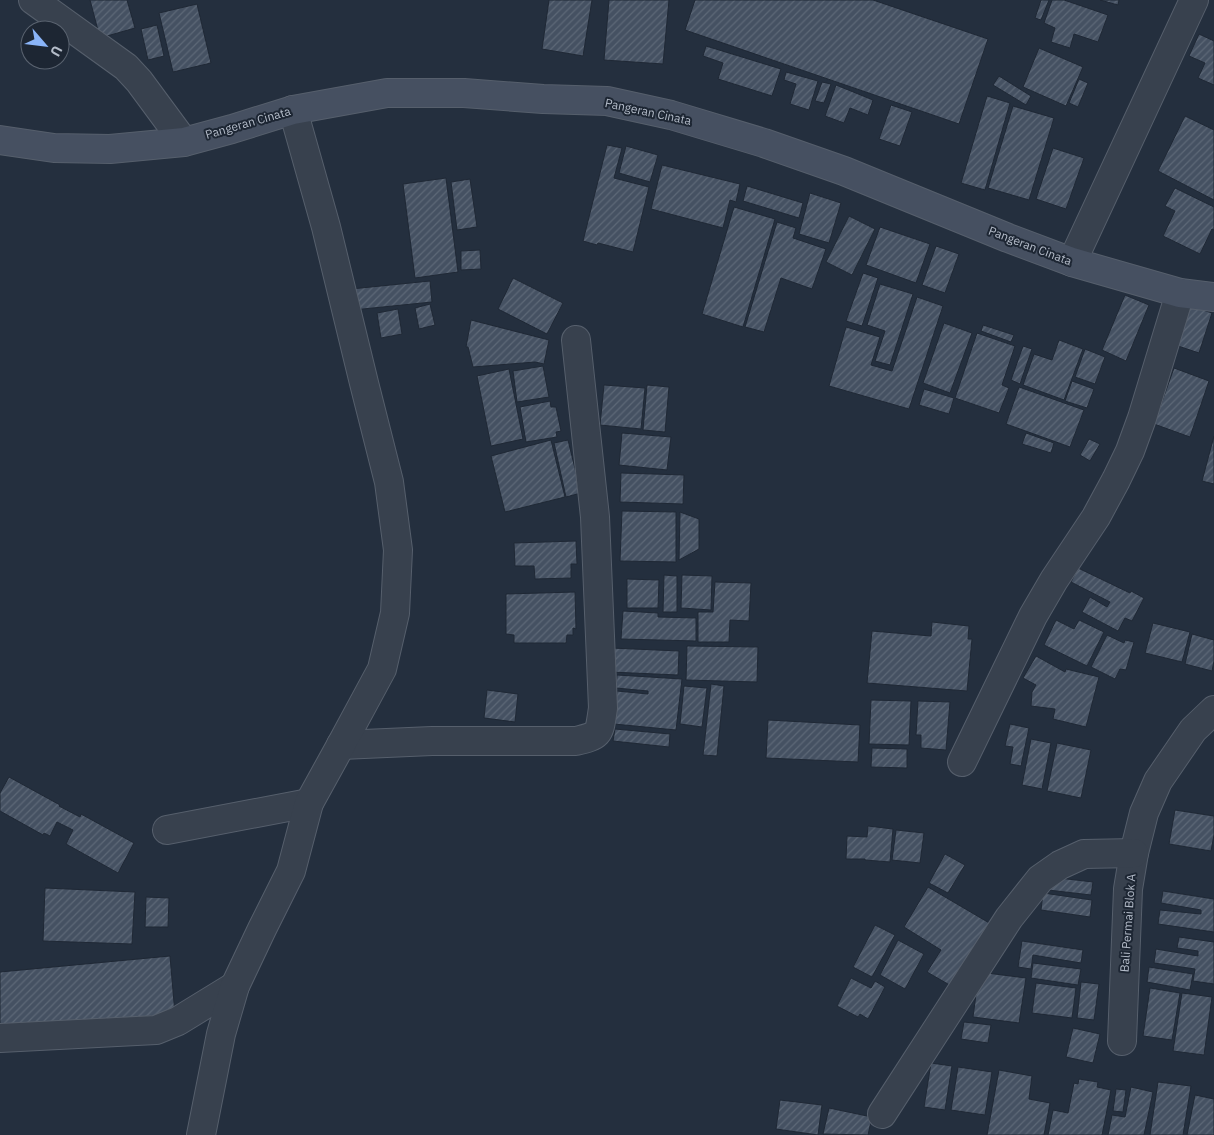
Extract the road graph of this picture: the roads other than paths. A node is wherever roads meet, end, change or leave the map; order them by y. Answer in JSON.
{"nodes":[{"id":1,"x":33,"y":0,"type":"edge"},
{"id":2,"x":1194,"y":0,"type":"edge"},
{"id":3,"x":293,"y":110,"type":"junction"},
{"id":4,"x":0,"y":140,"type":"edge"},
{"id":5,"x":184,"y":142,"type":"junction"},
{"id":6,"x":1072,"y":262,"type":"junction"},
{"id":7,"x":1180,"y":293,"type":"junction"},
{"id":8,"x":1214,"y":298,"type":"edge"},
{"id":9,"x":576,"y":340,"type":"dead end"},
{"id":10,"x":1214,"y":710,"type":"edge"},
{"id":11,"x":341,"y":745,"type":"junction"},
{"id":12,"x":962,"y":762,"type":"dead end"},
{"id":13,"x":309,"y":803,"type":"junction"},
{"id":14,"x":167,"y":830,"type":"dead end"},
{"id":15,"x":1134,"y":853,"type":"junction"},
{"id":16,"x":235,"y":986,"type":"junction"},
{"id":17,"x":0,"y":1038,"type":"edge"},
{"id":18,"x":1122,"y":1041,"type":"dead end"},
{"id":19,"x":882,"y":1114,"type":"dead end"},
{"id":20,"x":201,"y":1135,"type":"edge"}],
"edges":[{"from":1,"to":5,"type":"street"},
{"from":2,"to":6,"type":"street"},
{"from":3,"to":5,"type":"street","name":"Pangeran Cinata"},
{"from":3,"to":6,"type":"street","name":"Pangeran Cinata"},
{"from":3,"to":11,"type":"street"},
{"from":4,"to":5,"type":"street","name":"Pangeran Cinata"},
{"from":6,"to":7,"type":"street","name":"Pangeran Cinata"},
{"from":7,"to":8,"type":"street","name":"Pangeran Cinata"},
{"from":7,"to":12,"type":"street"},
{"from":9,"to":11,"type":"street"},
{"from":10,"to":15,"type":"street","name":"Bali Permai Blok A"},
{"from":11,"to":13,"type":"street"},
{"from":13,"to":14,"type":"street"},
{"from":13,"to":16,"type":"street"},
{"from":15,"to":18,"type":"street","name":"Bali Permai Blok A"},
{"from":15,"to":19,"type":"street"},
{"from":16,"to":17,"type":"street"},
{"from":16,"to":20,"type":"street"}]}
